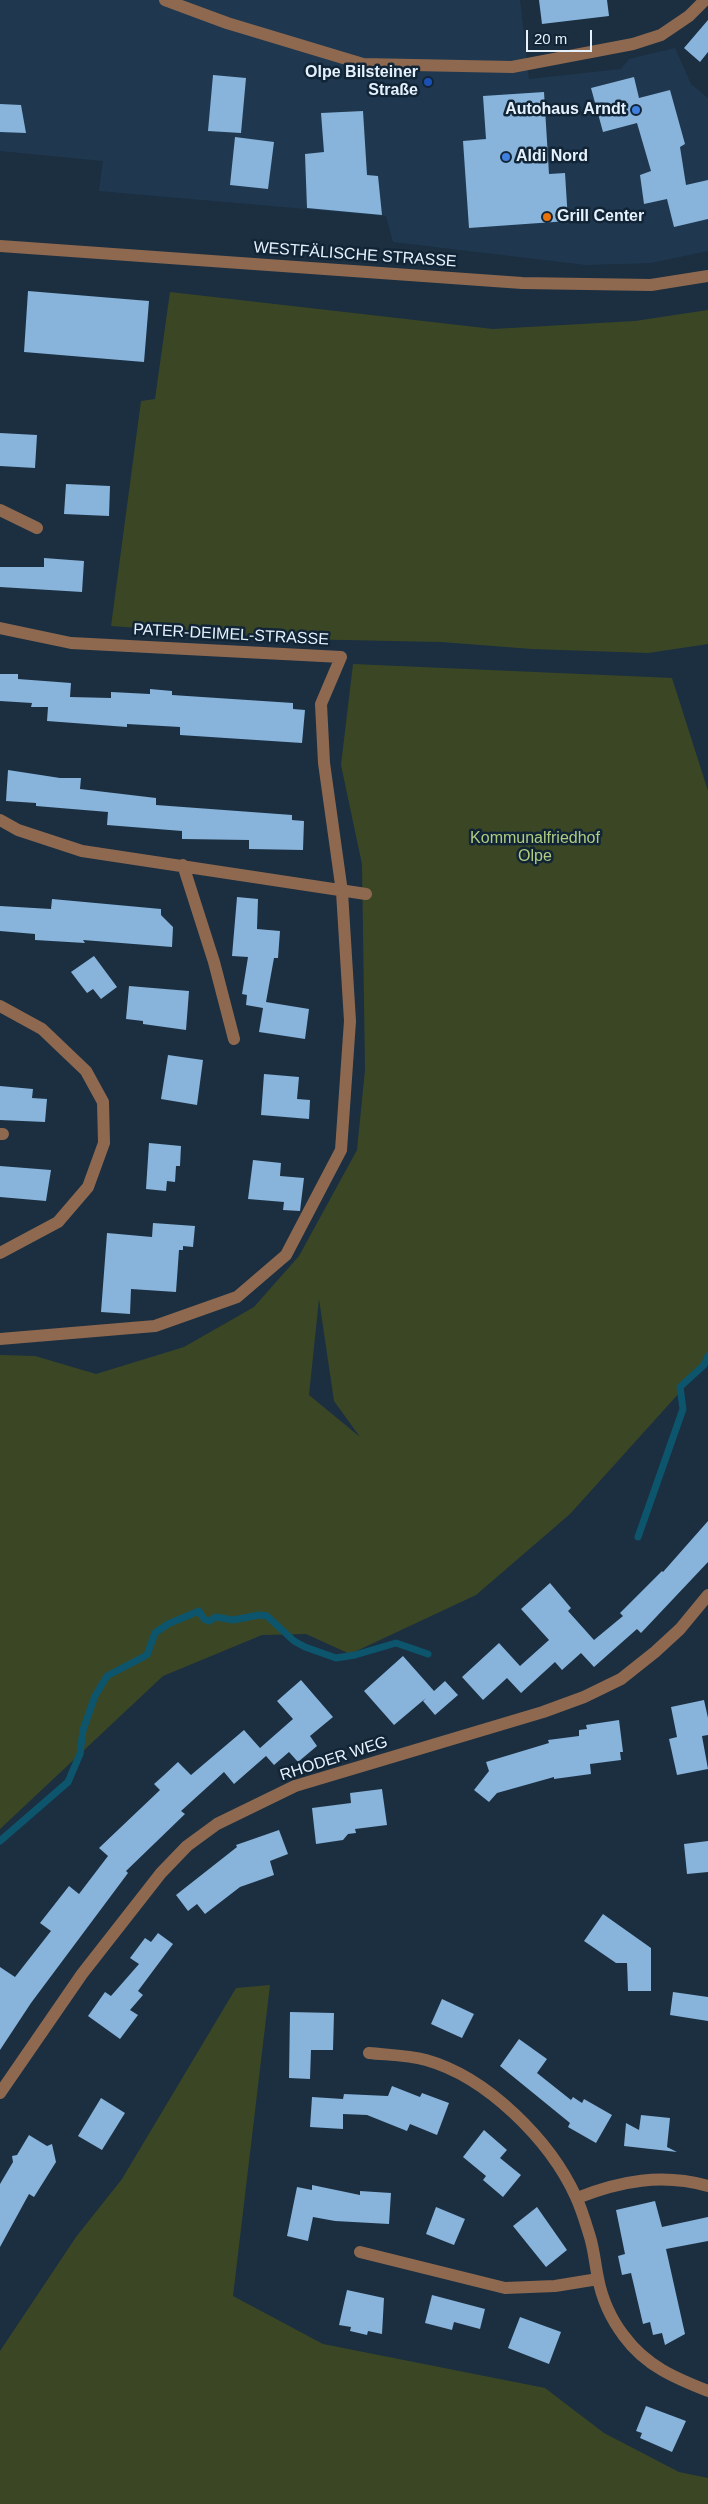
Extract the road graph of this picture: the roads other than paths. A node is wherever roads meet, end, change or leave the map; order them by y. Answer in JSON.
{"nodes":[{"id":1,"x":165,"y":0,"type":"edge"},
{"id":2,"x":705,"y":0,"type":"edge"},
{"id":3,"x":0,"y":246,"type":"edge"},
{"id":4,"x":708,"y":276,"type":"edge"},
{"id":5,"x":0,"y":510,"type":"edge"},
{"id":6,"x":37,"y":528,"type":"dead end"},
{"id":7,"x":0,"y":628,"type":"edge"},
{"id":8,"x":0,"y":820,"type":"edge"},
{"id":9,"x":183,"y":865,"type":"junction"},
{"id":10,"x":342,"y":892,"type":"junction"},
{"id":11,"x":366,"y":894,"type":"dead end"},
{"id":12,"x":0,"y":1006,"type":"edge"},
{"id":13,"x":234,"y":1039,"type":"dead end"},
{"id":14,"x":0,"y":1253,"type":"edge"},
{"id":15,"x":0,"y":1339,"type":"edge"},
{"id":16,"x":707,"y":1600,"type":"edge"},
{"id":17,"x":369,"y":2054,"type":"dead end"},
{"id":18,"x":0,"y":2093,"type":"edge"},
{"id":19,"x":708,"y":2186,"type":"edge"},
{"id":20,"x":577,"y":2198,"type":"junction"},
{"id":21,"x":360,"y":2252,"type":"dead end"},
{"id":22,"x":598,"y":2279,"type":"junction"},
{"id":23,"x":708,"y":2392,"type":"edge"}],
"edges":[{"from":1,"to":2,"type":"street"},
{"from":3,"to":4,"type":"street","name":"WESTFÄLISCHE STRASSE"},
{"from":5,"to":6,"type":"street"},
{"from":7,"to":10,"type":"street","name":"PATER-DEIMEL-STRASSE"},
{"from":8,"to":9,"type":"street"},
{"from":9,"to":10,"type":"street"},
{"from":9,"to":13,"type":"street"},
{"from":10,"to":11,"type":"street"},
{"from":10,"to":15,"type":"street"},
{"from":12,"to":14,"type":"street"},
{"from":16,"to":18,"type":"street","name":"RHODER WEG"},
{"from":17,"to":20,"type":"street"},
{"from":19,"to":20,"type":"street"},
{"from":20,"to":22,"type":"street"},
{"from":21,"to":22,"type":"street"},
{"from":22,"to":23,"type":"street"}]}
